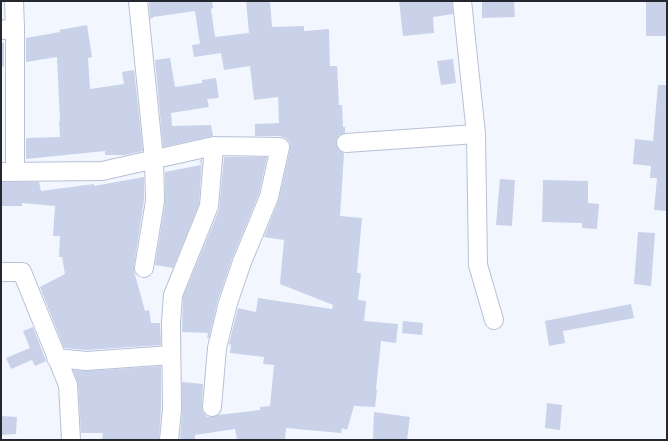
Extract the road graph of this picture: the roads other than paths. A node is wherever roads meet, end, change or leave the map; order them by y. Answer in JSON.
{"nodes":[{"id":1,"x":14,"y":1,"type":"edge"},
{"id":2,"x":138,"y":1,"type":"edge"},
{"id":3,"x":462,"y":1,"type":"edge"},
{"id":4,"x":8,"y":29,"type":"edge"},
{"id":5,"x":476,"y":134,"type":"junction"},
{"id":6,"x":346,"y":144,"type":"dead end"},
{"id":7,"x":214,"y":146,"type":"junction"},
{"id":8,"x":154,"y":159,"type":"junction"},
{"id":9,"x":8,"y":172,"type":"edge"},
{"id":10,"x":144,"y":268,"type":"dead end"},
{"id":11,"x":1,"y":272,"type":"edge"},
{"id":12,"x":494,"y":320,"type":"dead end"},
{"id":13,"x":171,"y":355,"type":"junction"},
{"id":14,"x":56,"y":358,"type":"junction"},
{"id":15,"x":212,"y":407,"type":"dead end"},
{"id":16,"x":71,"y":440,"type":"edge"},
{"id":17,"x":170,"y":440,"type":"edge"}],
"edges":[{"from":1,"to":4,"type":"street"},
{"from":2,"to":8,"type":"street"},
{"from":3,"to":5,"type":"street"},
{"from":4,"to":9,"type":"street"},
{"from":5,"to":6,"type":"street"},
{"from":5,"to":12,"type":"street"},
{"from":7,"to":8,"type":"street"},
{"from":7,"to":13,"type":"street"},
{"from":7,"to":15,"type":"street"},
{"from":8,"to":9,"type":"street"},
{"from":8,"to":10,"type":"street"},
{"from":11,"to":14,"type":"street"},
{"from":13,"to":14,"type":"street"},
{"from":13,"to":17,"type":"street"},
{"from":14,"to":16,"type":"street"}]}
